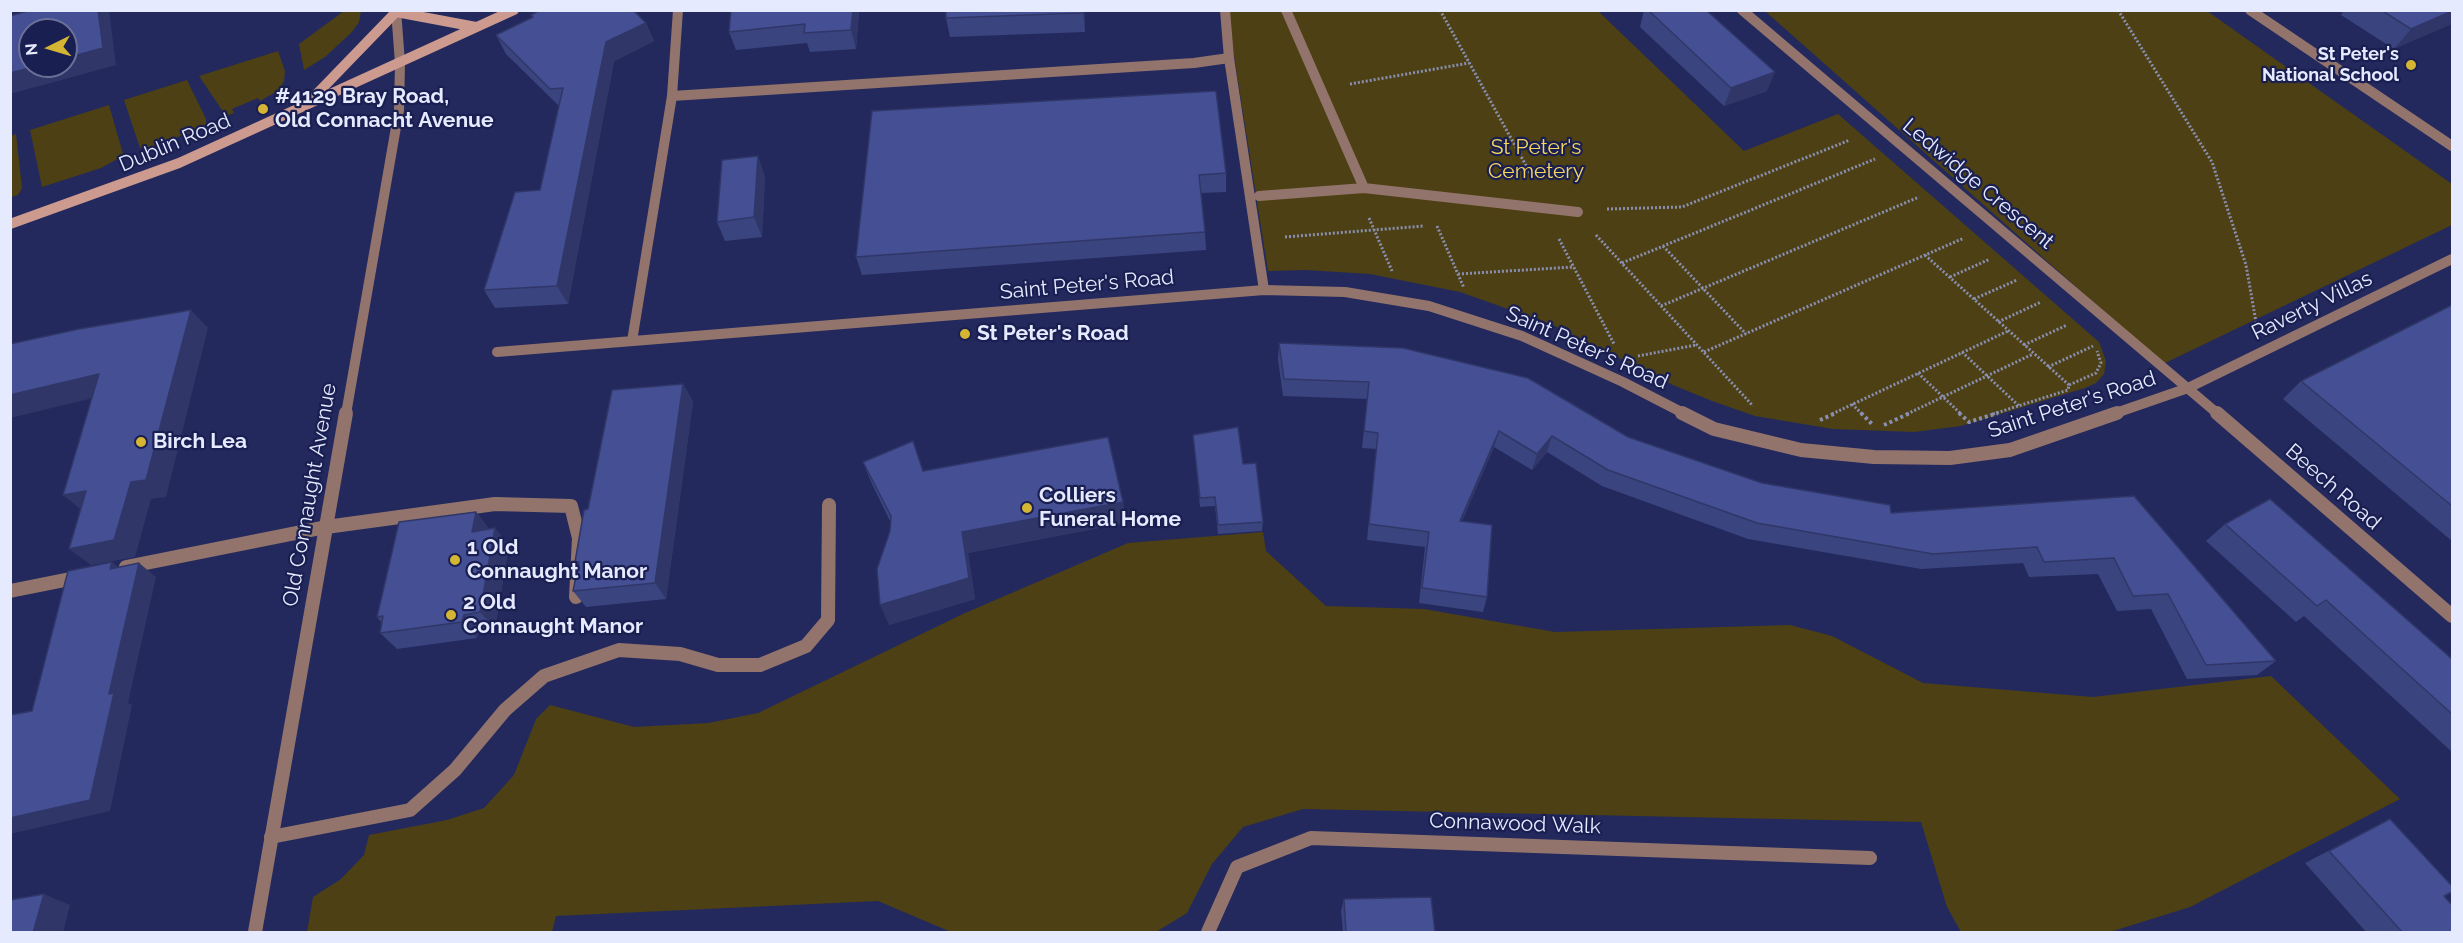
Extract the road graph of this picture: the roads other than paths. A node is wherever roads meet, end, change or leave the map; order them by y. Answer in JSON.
{"nodes":[{"id":1,"x":514,"y":10,"type":"edge"},
{"id":2,"x":678,"y":10,"type":"edge"},
{"id":3,"x":1225,"y":10,"type":"edge"},
{"id":4,"x":1286,"y":10,"type":"edge"},
{"id":5,"x":1742,"y":10,"type":"edge"},
{"id":6,"x":2250,"y":10,"type":"edge"},
{"id":7,"x":396,"y":11,"type":"edge"},
{"id":8,"x":476,"y":27,"type":"junction"},
{"id":9,"x":1229,"y":58,"type":"junction"},
{"id":10,"x":400,"y":63,"type":"junction"},
{"id":11,"x":672,"y":96,"type":"junction"},
{"id":12,"x":303,"y":109,"type":"junction"},
{"id":13,"x":2452,"y":146,"type":"edge"},
{"id":14,"x":1360,"y":189,"type":"junction"},
{"id":15,"x":1260,"y":196,"type":"dead end"},
{"id":16,"x":1578,"y":212,"type":"road end"},
{"id":17,"x":10,"y":224,"type":"edge"},
{"id":18,"x":2452,"y":259,"type":"edge"},
{"id":19,"x":1264,"y":290,"type":"junction"},
{"id":20,"x":632,"y":341,"type":"junction"},
{"id":21,"x":497,"y":352,"type":"dead end"},
{"id":22,"x":2188,"y":388,"type":"junction"},
{"id":23,"x":829,"y":505,"type":"dead end"},
{"id":24,"x":326,"y":527,"type":"junction"},
{"id":25,"x":117,"y":569,"type":"edge"},
{"id":26,"x":93,"y":574,"type":"edge"},
{"id":27,"x":10,"y":591,"type":"edge"},
{"id":28,"x":576,"y":597,"type":"edge"},
{"id":29,"x":2452,"y":616,"type":"edge"},
{"id":30,"x":271,"y":837,"type":"junction"},
{"id":31,"x":1870,"y":858,"type":"dead end"},
{"id":32,"x":255,"y":933,"type":"edge"},
{"id":33,"x":1208,"y":933,"type":"edge"}],
"edges":[{"from":1,"to":8,"type":"main road","name":"Dublin Road"},
{"from":2,"to":11,"type":"street"},
{"from":3,"to":9,"type":"street"},
{"from":4,"to":14,"type":"street"},
{"from":5,"to":22,"type":"street","name":"Ledwidge Crescent"},
{"from":6,"to":13,"type":"street"},
{"from":7,"to":8,"type":"main road"},
{"from":7,"to":10,"type":"street","name":"Old Connaught Avenue"},
{"from":7,"to":12,"type":"main road"},
{"from":8,"to":10,"type":"main road","name":"Dublin Road"},
{"from":9,"to":11,"type":"street"},
{"from":9,"to":19,"type":"street"},
{"from":10,"to":12,"type":"main road","name":"Dublin Road"},
{"from":10,"to":24,"type":"street","name":"Old Connaught Avenue"},
{"from":11,"to":20,"type":"street"},
{"from":12,"to":17,"type":"main road","name":"Dublin Road"},
{"from":14,"to":15,"type":"street"},
{"from":14,"to":16,"type":"street"},
{"from":18,"to":22,"type":"street","name":"Raverty Villas"},
{"from":19,"to":20,"type":"street","name":"Saint Peter's Road"},
{"from":19,"to":22,"type":"street","name":"Saint Peter's Road"},
{"from":20,"to":21,"type":"street","name":"Saint Peter's Road"},
{"from":22,"to":29,"type":"street","name":"Beech Road"},
{"from":23,"to":30,"type":"street"},
{"from":24,"to":25,"type":"street"},
{"from":24,"to":28,"type":"street"},
{"from":24,"to":30,"type":"street","name":"Old Connaught Avenue"},
{"from":26,"to":27,"type":"street"},
{"from":30,"to":32,"type":"street","name":"Old Connaught Avenue"},
{"from":31,"to":33,"type":"street","name":"Connawood Walk"}]}
